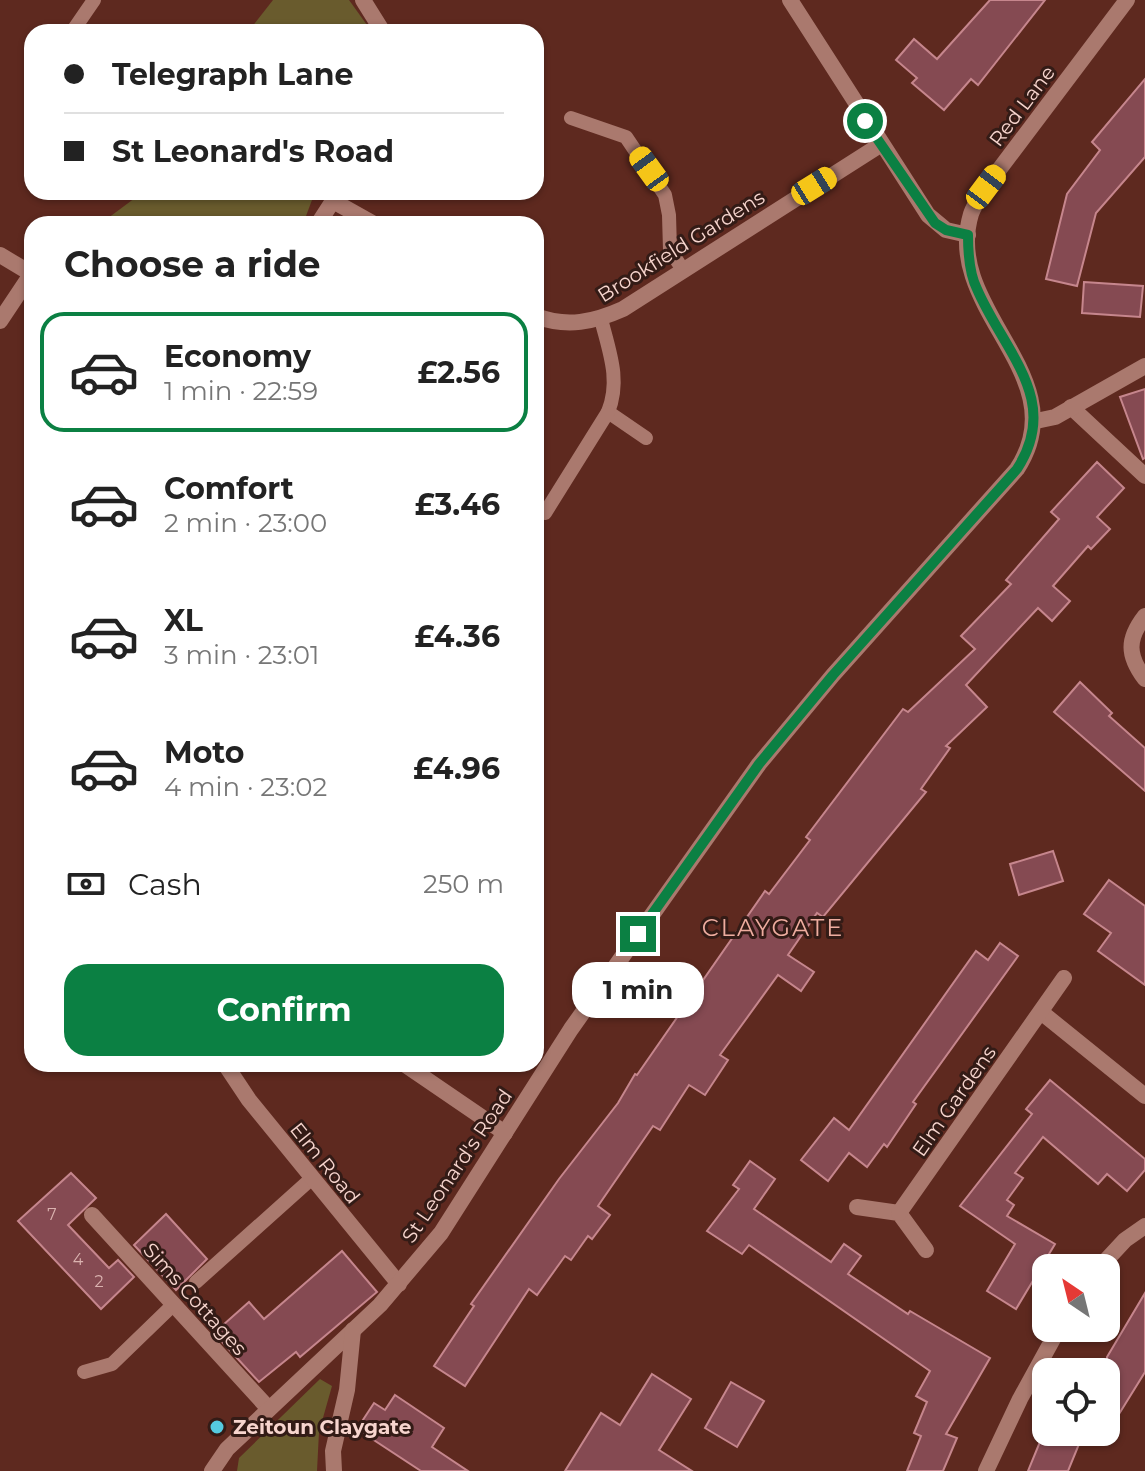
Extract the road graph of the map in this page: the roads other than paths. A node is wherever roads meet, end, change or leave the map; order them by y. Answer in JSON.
{"nodes":[{"id":1,"x":94,"y":0,"type":"edge"},
{"id":2,"x":363,"y":0,"type":"edge"},
{"id":3,"x":790,"y":0,"type":"edge"},
{"id":4,"x":1127,"y":0,"type":"edge"},
{"id":5,"x":78,"y":24,"type":"edge"},
{"id":6,"x":378,"y":24,"type":"edge"},
{"id":7,"x":571,"y":118,"type":"dead end"},
{"id":8,"x":880,"y":145,"type":"junction"},
{"id":9,"x":341,"y":200,"type":"edge"},
{"id":10,"x":363,"y":216,"type":"edge"},
{"id":11,"x":968,"y":235,"type":"junction"},
{"id":12,"x":0,"y":255,"type":"edge"},
{"id":13,"x":24,"y":268,"type":"edge"},
{"id":14,"x":683,"y":270,"type":"junction"},
{"id":15,"x":24,"y":285,"type":"edge"},
{"id":16,"x":544,"y":319,"type":"edge"},
{"id":17,"x":601,"y":319,"type":"junction"},
{"id":18,"x":0,"y":321,"type":"edge"},
{"id":19,"x":1145,"y":366,"type":"edge"},
{"id":20,"x":1071,"y":407,"type":"junction"},
{"id":21,"x":608,"y":412,"type":"junction"},
{"id":22,"x":1036,"y":421,"type":"junction"},
{"id":23,"x":646,"y":438,"type":"dead end"},
{"id":24,"x":1145,"y":476,"type":"edge"},
{"id":25,"x":545,"y":513,"type":"dead end"},
{"id":26,"x":1145,"y":616,"type":"edge"},
{"id":27,"x":1145,"y":679,"type":"edge"},
{"id":28,"x":1064,"y":978,"type":"dead end"},
{"id":29,"x":1041,"y":1012,"type":"junction"},
{"id":30,"x":231,"y":1072,"type":"edge"},
{"id":31,"x":416,"y":1072,"type":"edge"},
{"id":32,"x":544,"y":1072,"type":"edge"},
{"id":33,"x":544,"y":1072,"type":"edge"},
{"id":34,"x":1145,"y":1096,"type":"edge"},
{"id":35,"x":505,"y":1133,"type":"junction"},
{"id":36,"x":311,"y":1179,"type":"junction"},
{"id":37,"x":857,"y":1207,"type":"dead end"},
{"id":38,"x":899,"y":1213,"type":"junction"},
{"id":39,"x":92,"y":1215,"type":"dead end"},
{"id":40,"x":1145,"y":1226,"type":"edge"},
{"id":41,"x":926,"y":1250,"type":"dead end"},
{"id":42,"x":1112,"y":1254,"type":"edge"},
{"id":43,"x":196,"y":1282,"type":"dead end"},
{"id":44,"x":399,"y":1284,"type":"junction"},
{"id":45,"x":174,"y":1304,"type":"junction"},
{"id":46,"x":353,"y":1330,"type":"junction"},
{"id":47,"x":1051,"y":1342,"type":"edge"},
{"id":48,"x":84,"y":1372,"type":"dead end"},
{"id":49,"x":269,"y":1409,"type":"junction"},
{"id":50,"x":212,"y":1471,"type":"edge"},
{"id":51,"x":334,"y":1471,"type":"edge"},
{"id":52,"x":986,"y":1471,"type":"edge"}],
"edges":[{"from":1,"to":5,"type":"lane"},
{"from":2,"to":6,"type":"street"},
{"from":3,"to":8,"type":"street"},
{"from":4,"to":11,"type":"street","name":"Red Lane"},
{"from":7,"to":14,"type":"lane"},
{"from":8,"to":11,"type":"street"},
{"from":8,"to":14,"type":"street","name":"Brookfield Gardens"},
{"from":9,"to":10,"type":"street"},
{"from":11,"to":22,"type":"street","name":"Red Lane"},
{"from":12,"to":13,"type":"street"},
{"from":14,"to":17,"type":"street","name":"Brookfield Gardens"},
{"from":15,"to":18,"type":"street"},
{"from":16,"to":17,"type":"street","name":"Brookfield Gardens"},
{"from":17,"to":21,"type":"lane"},
{"from":19,"to":20,"type":"street"},
{"from":20,"to":22,"type":"street"},
{"from":20,"to":24,"type":"street"},
{"from":21,"to":23,"type":"lane"},
{"from":21,"to":25,"type":"lane"},
{"from":22,"to":33,"type":"street","name":"St Leonard's Road"},
{"from":26,"to":27,"type":"street"},
{"from":28,"to":29,"type":"street","name":"Elm Gardens"},
{"from":29,"to":34,"type":"street"},
{"from":29,"to":38,"type":"street","name":"Elm Gardens"},
{"from":30,"to":36,"type":"street","name":"Elm Road"},
{"from":31,"to":35,"type":"street"},
{"from":32,"to":35,"type":"street","name":"St Leonard's Road"},
{"from":35,"to":44,"type":"street","name":"St Leonard's Road"},
{"from":36,"to":43,"type":"lane"},
{"from":36,"to":44,"type":"street","name":"Elm Road"},
{"from":37,"to":38,"type":"street"},
{"from":38,"to":41,"type":"street"},
{"from":39,"to":45,"type":"street","name":"Sims Cottages"},
{"from":40,"to":42,"type":"street"},
{"from":44,"to":46,"type":"street","name":"St Leonard's Road"},
{"from":45,"to":48,"type":"lane"},
{"from":45,"to":49,"type":"street","name":"Sims Cottages"},
{"from":46,"to":49,"type":"street","name":"St Leonard's Road"},
{"from":46,"to":51,"type":"street"},
{"from":47,"to":52,"type":"street"},
{"from":49,"to":50,"type":"street","name":"St Leonard's Road"}]}
